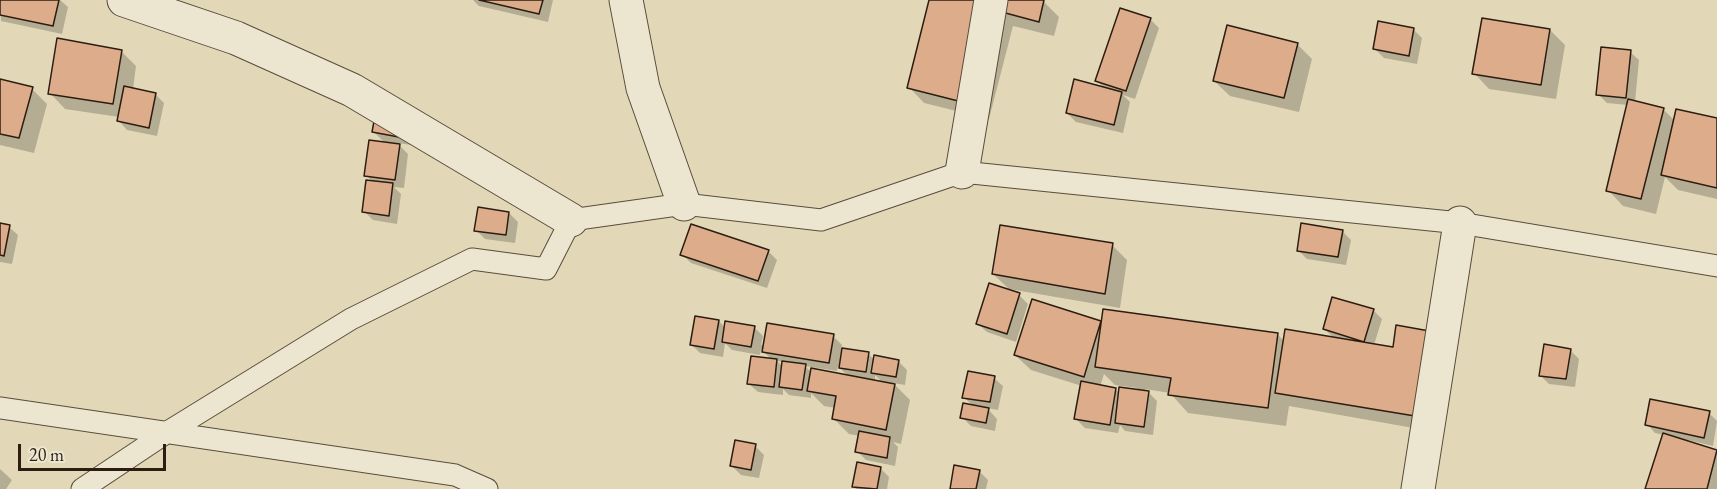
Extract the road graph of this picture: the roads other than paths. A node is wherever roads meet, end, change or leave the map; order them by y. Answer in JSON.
{"nodes":[{"id":1,"x":124,"y":0,"type":"edge"},
{"id":2,"x":626,"y":0,"type":"edge"},
{"id":3,"x":991,"y":0,"type":"edge"},
{"id":4,"x":962,"y":172,"type":"junction"},
{"id":5,"x":684,"y":204,"type":"junction"},
{"id":6,"x":571,"y":220,"type":"junction"},
{"id":7,"x":1460,"y":223,"type":"junction"},
{"id":8,"x":1717,"y":266,"type":"edge"},
{"id":9,"x":0,"y":408,"type":"edge"},
{"id":10,"x":166,"y":433,"type":"junction"},
{"id":11,"x":82,"y":489,"type":"edge"},
{"id":12,"x":487,"y":489,"type":"edge"},
{"id":13,"x":1418,"y":489,"type":"edge"}],
"edges":[{"from":1,"to":6,"type":"street"},
{"from":2,"to":5,"type":"street"},
{"from":3,"to":4,"type":"street"},
{"from":4,"to":5,"type":"lane"},
{"from":4,"to":7,"type":"lane"},
{"from":5,"to":6,"type":"lane"},
{"from":6,"to":10,"type":"lane"},
{"from":7,"to":8,"type":"lane"},
{"from":7,"to":13,"type":"street"},
{"from":9,"to":10,"type":"lane"},
{"from":10,"to":11,"type":"lane"},
{"from":10,"to":12,"type":"lane"}]}
